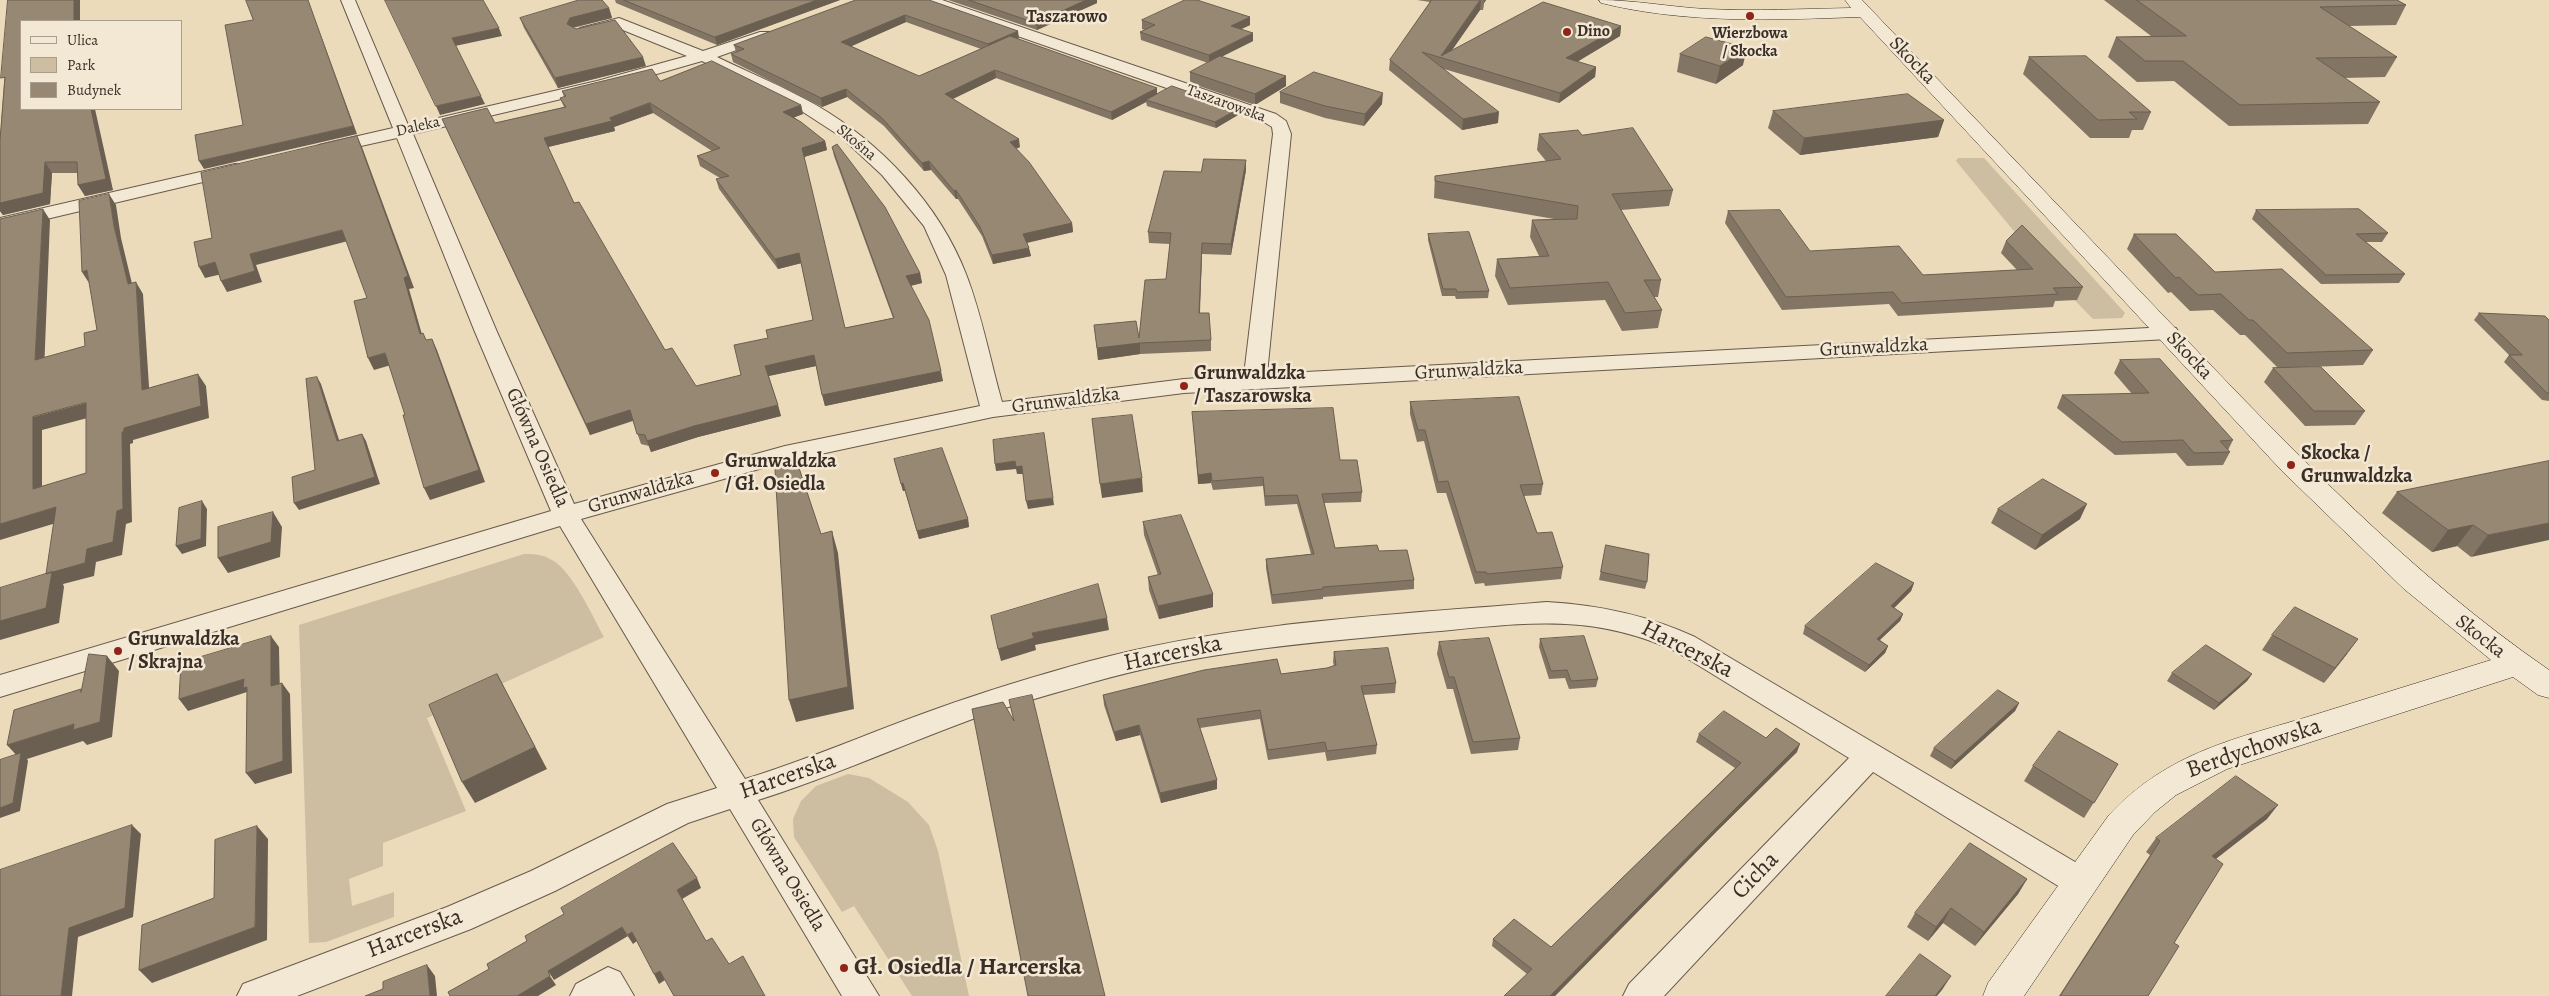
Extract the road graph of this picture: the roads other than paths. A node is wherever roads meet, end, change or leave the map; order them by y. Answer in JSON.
{"nodes":[{"id":1,"x":348,"y":0,"type":"edge"},
{"id":2,"x":928,"y":0,"type":"edge"},
{"id":3,"x":1607,"y":0,"type":"edge"},
{"id":4,"x":1859,"y":6,"type":"edge"},
{"id":5,"x":778,"y":30,"type":"edge"},
{"id":6,"x":579,"y":32,"type":"edge"},
{"id":7,"x":705,"y":57,"type":"junction"},
{"id":8,"x":402,"y":131,"type":"junction"},
{"id":9,"x":310,"y":152,"type":"edge"},
{"id":10,"x":252,"y":166,"type":"edge"},
{"id":11,"x":0,"y":224,"type":"edge"},
{"id":12,"x":2168,"y":333,"type":"junction"},
{"id":13,"x":1255,"y":381,"type":"junction"},
{"id":14,"x":993,"y":410,"type":"junction"},
{"id":15,"x":566,"y":515,"type":"junction"},
{"id":16,"x":2516,"y":664,"type":"junction"},
{"id":17,"x":0,"y":686,"type":"edge"},
{"id":18,"x":2549,"y":686,"type":"edge"},
{"id":19,"x":1870,"y":756,"type":"junction"},
{"id":20,"x":739,"y":795,"type":"junction"},
{"id":21,"x":2080,"y":882,"type":"junction"},
{"id":22,"x":255,"y":996,"type":"edge"},
{"id":23,"x":861,"y":996,"type":"edge"},
{"id":24,"x":1641,"y":996,"type":"edge"},
{"id":25,"x":2002,"y":996,"type":"edge"}],
"edges":[{"from":1,"to":8,"type":"street","name":"Główna Osiedla"},
{"from":2,"to":13,"type":"street","name":"Taszarowska"},
{"from":3,"to":4,"type":"street"},
{"from":4,"to":12,"type":"street","name":"Skocka"},
{"from":5,"to":7,"type":"street","name":"Daleka"},
{"from":6,"to":7,"type":"street","name":"Skośna"},
{"from":7,"to":8,"type":"street","name":"Daleka"},
{"from":7,"to":14,"type":"street","name":"Skośna"},
{"from":8,"to":9,"type":"street","name":"Daleka"},
{"from":8,"to":15,"type":"street","name":"Główna Osiedla"},
{"from":10,"to":11,"type":"street"},
{"from":12,"to":13,"type":"street","name":"Grunwaldzka"},
{"from":12,"to":16,"type":"street","name":"Skocka"},
{"from":13,"to":14,"type":"street","name":"Grunwaldzka"},
{"from":14,"to":15,"type":"street","name":"Grunwaldzka"},
{"from":15,"to":17,"type":"street","name":"Grunwaldzka"},
{"from":15,"to":20,"type":"street","name":"Główna Osiedla"},
{"from":16,"to":18,"type":"street","name":"Skocka"},
{"from":16,"to":21,"type":"street","name":"Berdychowska"},
{"from":19,"to":20,"type":"street","name":"Harcerska"},
{"from":19,"to":21,"type":"street","name":"Harcerska"},
{"from":19,"to":24,"type":"street","name":"Cicha"},
{"from":20,"to":22,"type":"street","name":"Harcerska"},
{"from":20,"to":23,"type":"street","name":"Główna Osiedla"},
{"from":21,"to":25,"type":"street","name":"Berdychowska"}]}
